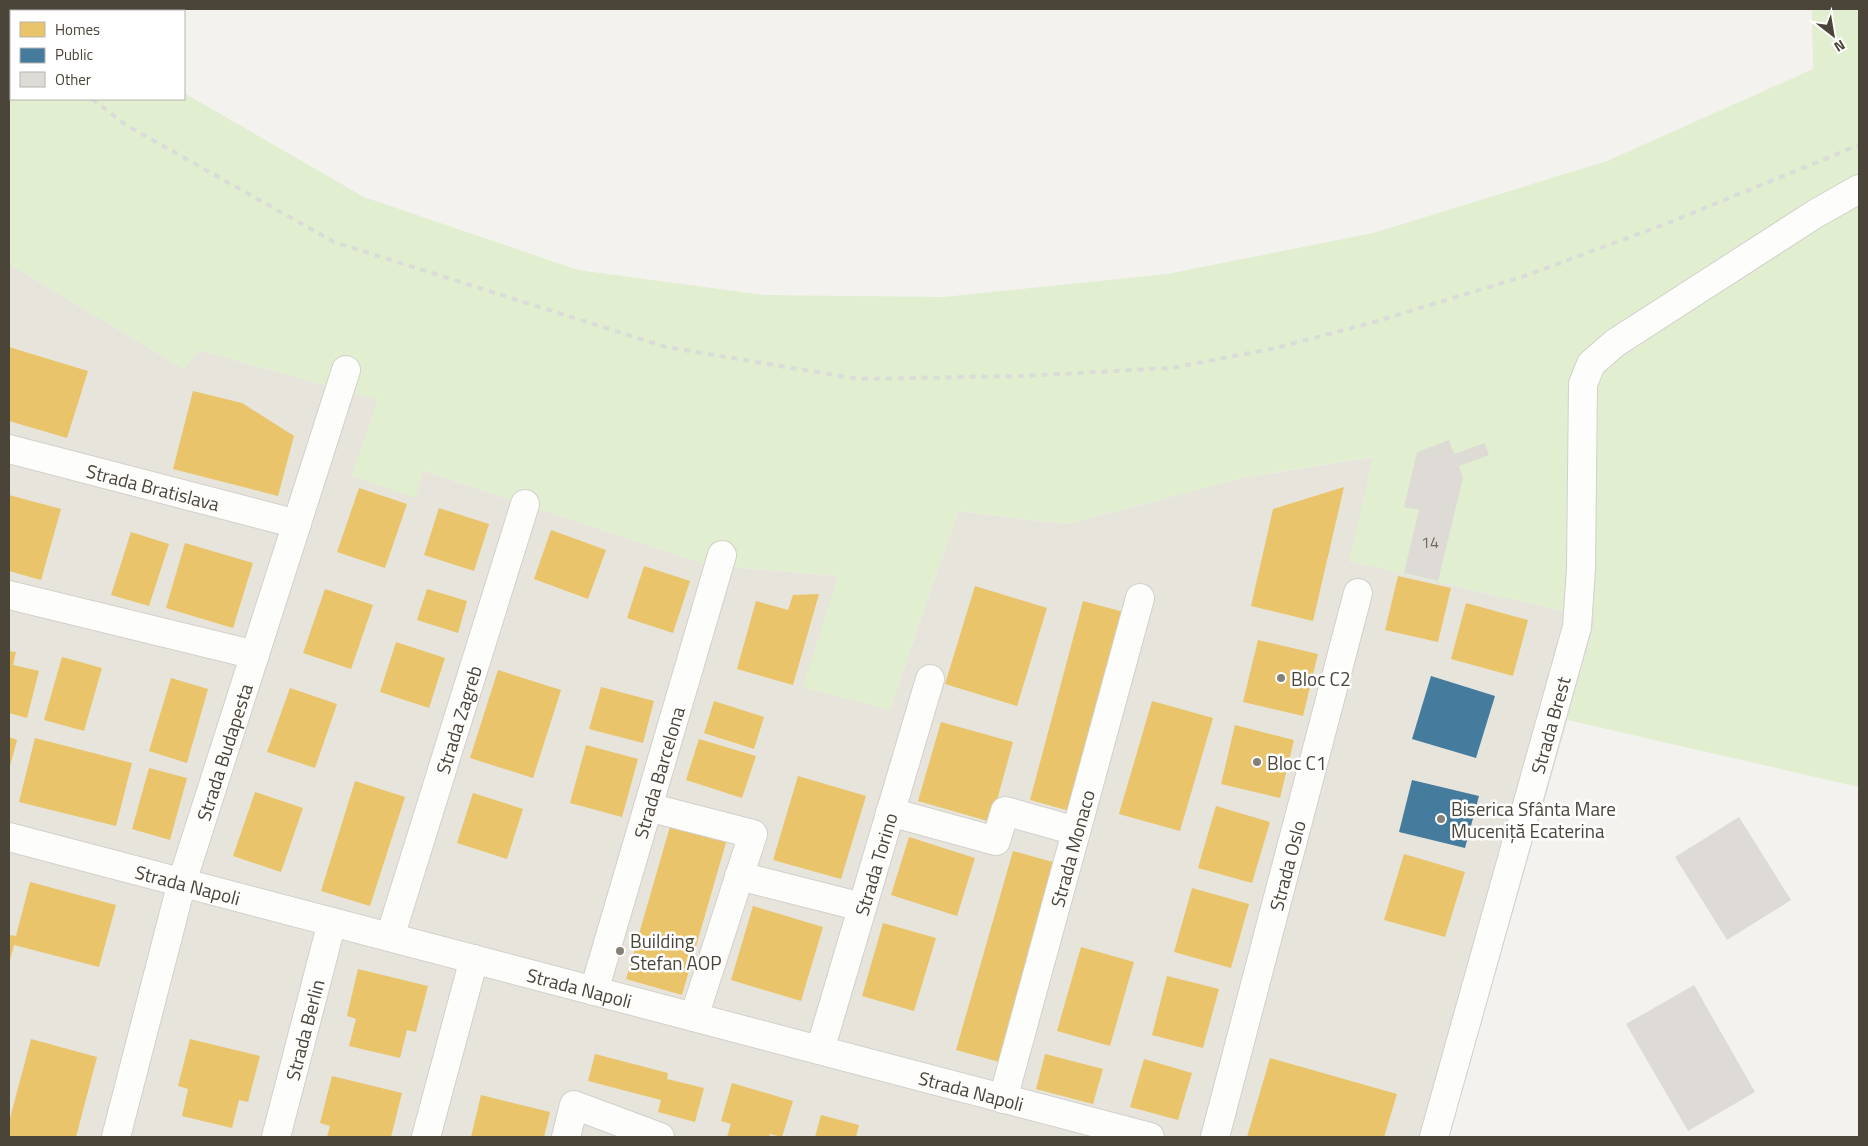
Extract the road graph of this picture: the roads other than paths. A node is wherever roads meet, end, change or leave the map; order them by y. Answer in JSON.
{"nodes":[{"id":1,"x":1859,"y":189,"type":"edge"},
{"id":2,"x":346,"y":370,"type":"dead end"},
{"id":3,"x":9,"y":448,"type":"edge"},
{"id":4,"x":526,"y":504,"type":"dead end"},
{"id":5,"x":297,"y":524,"type":"junction"},
{"id":6,"x":722,"y":555,"type":"dead end"},
{"id":7,"x":1358,"y":593,"type":"dead end"},
{"id":8,"x":9,"y":595,"type":"edge"},
{"id":9,"x":1140,"y":598,"type":"dead end"},
{"id":10,"x":255,"y":655,"type":"junction"},
{"id":11,"x":930,"y":679,"type":"dead end"},
{"id":12,"x":648,"y":807,"type":"junction"},
{"id":13,"x":890,"y":812,"type":"junction"},
{"id":14,"x":1076,"y":831,"type":"junction"},
{"id":15,"x":9,"y":837,"type":"edge"},
{"id":16,"x":739,"y":876,"type":"junction"},
{"id":17,"x":182,"y":882,"type":"junction"},
{"id":18,"x":862,"y":907,"type":"junction"},
{"id":19,"x":332,"y":922,"type":"junction"},
{"id":20,"x":390,"y":937,"type":"junction"},
{"id":21,"x":474,"y":959,"type":"junction"},
{"id":22,"x":594,"y":991,"type":"junction"},
{"id":23,"x":694,"y":1017,"type":"junction"},
{"id":24,"x":820,"y":1050,"type":"junction"},
{"id":25,"x":1004,"y":1099,"type":"junction"},
{"id":26,"x":116,"y":1137,"type":"edge"},
{"id":27,"x":276,"y":1137,"type":"edge"},
{"id":28,"x":426,"y":1137,"type":"edge"},
{"id":29,"x":566,"y":1137,"type":"edge"},
{"id":30,"x":660,"y":1137,"type":"edge"},
{"id":31,"x":1150,"y":1137,"type":"edge"},
{"id":32,"x":1215,"y":1137,"type":"edge"},
{"id":33,"x":1434,"y":1137,"type":"edge"}],
"edges":[{"from":1,"to":33,"type":"street","name":"Strada Brest"},
{"from":2,"to":5,"type":"street","name":"Strada Budapesta"},
{"from":3,"to":5,"type":"street","name":"Strada Bratislava"},
{"from":4,"to":20,"type":"street","name":"Strada Zagreb"},
{"from":5,"to":10,"type":"street","name":"Strada Budapesta"},
{"from":6,"to":12,"type":"street","name":"Strada Barcelona"},
{"from":7,"to":32,"type":"street","name":"Strada Oslo"},
{"from":8,"to":10,"type":"street"},
{"from":9,"to":14,"type":"street","name":"Strada Monaco"},
{"from":10,"to":17,"type":"street","name":"Strada Budapesta"},
{"from":11,"to":13,"type":"street","name":"Strada Torino"},
{"from":12,"to":16,"type":"street"},
{"from":12,"to":22,"type":"street","name":"Strada Barcelona"},
{"from":13,"to":14,"type":"street"},
{"from":13,"to":18,"type":"street","name":"Strada Torino"},
{"from":14,"to":25,"type":"street","name":"Strada Monaco"},
{"from":15,"to":17,"type":"street","name":"Strada Napoli"},
{"from":16,"to":18,"type":"street"},
{"from":16,"to":23,"type":"street"},
{"from":17,"to":19,"type":"street","name":"Strada Napoli"},
{"from":17,"to":26,"type":"street","name":"Strada Budapesta"},
{"from":18,"to":24,"type":"street","name":"Strada Torino"},
{"from":19,"to":20,"type":"street","name":"Strada Napoli"},
{"from":19,"to":27,"type":"street","name":"Strada Berlin"},
{"from":20,"to":21,"type":"street","name":"Strada Napoli"},
{"from":21,"to":22,"type":"street","name":"Strada Napoli"},
{"from":21,"to":28,"type":"street"},
{"from":22,"to":23,"type":"street","name":"Strada Napoli"},
{"from":23,"to":24,"type":"street","name":"Strada Napoli"},
{"from":24,"to":25,"type":"street","name":"Strada Napoli"},
{"from":25,"to":31,"type":"street","name":"Strada Napoli"},
{"from":29,"to":30,"type":"street"}]}
